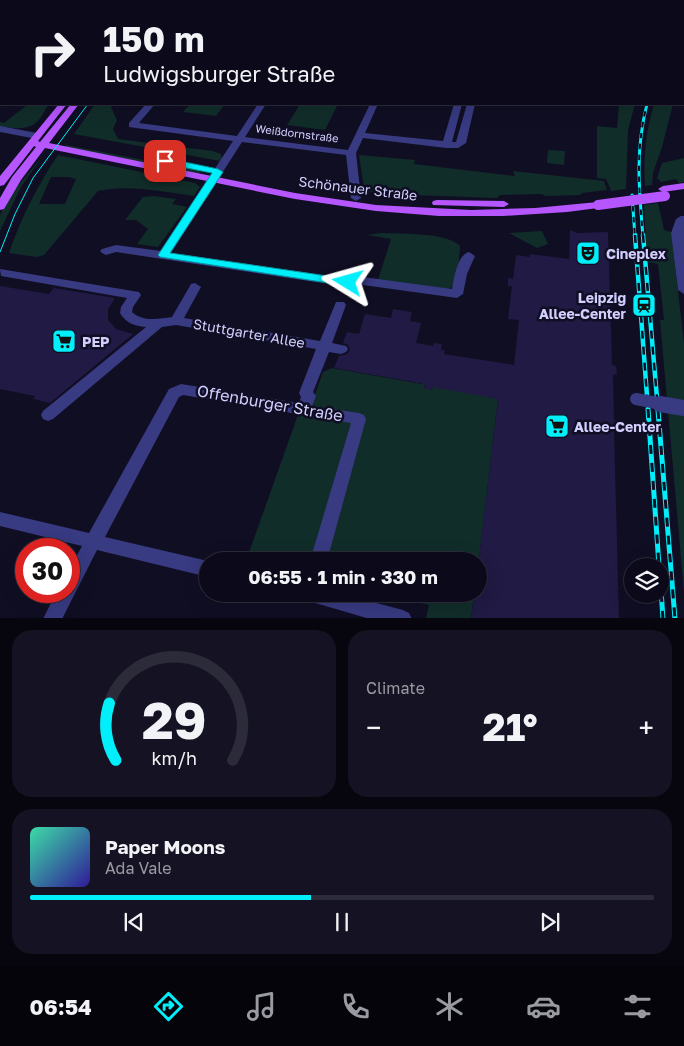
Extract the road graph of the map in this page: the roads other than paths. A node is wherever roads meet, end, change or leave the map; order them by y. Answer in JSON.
{"nodes":[{"id":1,"x":62,"y":105,"type":"edge"},
{"id":2,"x":74,"y":105,"type":"edge"},
{"id":3,"x":150,"y":105,"type":"edge"},
{"id":4,"x":261,"y":105,"type":"edge"},
{"id":5,"x":374,"y":105,"type":"edge"},
{"id":6,"x":458,"y":105,"type":"edge"},
{"id":7,"x":471,"y":105,"type":"edge"},
{"id":8,"x":0,"y":129,"type":"edge"},
{"id":9,"x":360,"y":135,"type":"junction"},
{"id":10,"x":0,"y":137,"type":"edge"},
{"id":11,"x":239,"y":138,"type":"junction"},
{"id":12,"x":34,"y":139,"type":"junction"},
{"id":13,"x":45,"y":141,"type":"junction"},
{"id":14,"x":446,"y":145,"type":"junction"},
{"id":15,"x":62,"y":148,"type":"junction"},
{"id":16,"x":352,"y":153,"type":"junction"},
{"id":17,"x":31,"y":159,"type":"junction"},
{"id":18,"x":216,"y":175,"type":"junction"},
{"id":19,"x":0,"y":183,"type":"edge"},
{"id":20,"x":684,"y":186,"type":"edge"},
{"id":21,"x":664,"y":192,"type":"junction"},
{"id":22,"x":684,"y":193,"type":"edge"},
{"id":23,"x":356,"y":203,"type":"junction"},
{"id":24,"x":0,"y":207,"type":"edge"},
{"id":25,"x":684,"y":218,"type":"edge"},
{"id":26,"x":106,"y":251,"type":"dead end"},
{"id":27,"x":164,"y":255,"type":"junction"},
{"id":28,"x":469,"y":256,"type":"dead end"},
{"id":29,"x":1,"y":272,"type":"dead end"},
{"id":30,"x":195,"y":287,"type":"dead end"},
{"id":31,"x":684,"y":290,"type":"edge"},
{"id":32,"x":340,"y":305,"type":"dead end"},
{"id":33,"x":176,"y":320,"type":"junction"},
{"id":34,"x":158,"y":324,"type":"junction"},
{"id":35,"x":325,"y":346,"type":"junction"},
{"id":36,"x":341,"y":348,"type":"dead end"},
{"id":37,"x":632,"y":399,"type":"dead end"},
{"id":38,"x":306,"y":403,"type":"junction"},
{"id":39,"x":680,"y":405,"type":"edge"},
{"id":40,"x":48,"y":415,"type":"dead end"},
{"id":41,"x":0,"y":519,"type":"edge"},
{"id":42,"x":92,"y":541,"type":"junction"},
{"id":43,"x":322,"y":552,"type":"edge"},
{"id":44,"x":80,"y":564,"type":"edge"},
{"id":45,"x":199,"y":567,"type":"edge"},
{"id":46,"x":342,"y":602,"type":"edge"},
{"id":47,"x":60,"y":603,"type":"edge"},
{"id":48,"x":52,"y":618,"type":"edge"},
{"id":49,"x":403,"y":618,"type":"edge"}],
"edges":[{"from":1,"to":12,"type":"main road"},
{"from":2,"to":13,"type":"main road"},
{"from":3,"to":11,"type":"street","name":"Weißdornstraße"},
{"from":4,"to":11,"type":"street","name":"Weißdornstraße"},
{"from":5,"to":9,"type":"street","name":"Weißdornstraße"},
{"from":6,"to":14,"type":"street"},
{"from":7,"to":14,"type":"street"},
{"from":8,"to":12,"type":"street"},
{"from":9,"to":14,"type":"street"},
{"from":9,"to":16,"type":"street","name":"Weißdornstraße"},
{"from":10,"to":12,"type":"street"},
{"from":11,"to":16,"type":"street","name":"Weißdornstraße"},
{"from":11,"to":18,"type":"street","name":"Weißdornstraße"},
{"from":12,"to":13,"type":"main road","name":"Schönauer Straße"},
{"from":12,"to":19,"type":"main road"},
{"from":13,"to":15,"type":"main road","name":"Schönauer Straße"},
{"from":13,"to":17,"type":"main road"},
{"from":13,"to":18,"type":"main road","name":"Schönauer Straße"},
{"from":15,"to":17,"type":"main road"},
{"from":15,"to":18,"type":"main road","name":"Schönauer Straße"},
{"from":16,"to":23,"type":"street","name":"Weißdornstraße"},
{"from":17,"to":24,"type":"main road"},
{"from":18,"to":23,"type":"main road","name":"Schönauer Straße"},
{"from":18,"to":27,"type":"street","name":"Weißdornstraße"},
{"from":20,"to":21,"type":"main road","name":"Schönauer Straße"},
{"from":21,"to":22,"type":"main road","name":"Schönauer Straße"},
{"from":21,"to":23,"type":"main road","name":"Schönauer Straße","bridge":true},
{"from":25,"to":31,"type":"street"},
{"from":26,"to":27,"type":"street"},
{"from":27,"to":28,"type":"street"},
{"from":29,"to":34,"type":"street","name":"Stuttgarter Allee"},
{"from":30,"to":33,"type":"street"},
{"from":32,"to":35,"type":"street"},
{"from":33,"to":34,"type":"street","name":"Stuttgarter Allee"},
{"from":33,"to":35,"type":"street","name":"Stuttgarter Allee"},
{"from":34,"to":40,"type":"street","name":"Stuttgarter Allee"},
{"from":35,"to":36,"type":"street","name":"Stuttgarter Allee"},
{"from":35,"to":38,"type":"street"},
{"from":37,"to":39,"type":"street","bridge":true},
{"from":38,"to":42,"type":"street","name":"Offenburger Straße"},
{"from":38,"to":43,"type":"street","name":"Offenburger Straße"},
{"from":41,"to":42,"type":"street"},
{"from":42,"to":44,"type":"street"},
{"from":42,"to":45,"type":"street"},
{"from":46,"to":49,"type":"street"},
{"from":47,"to":48,"type":"street"}]}
